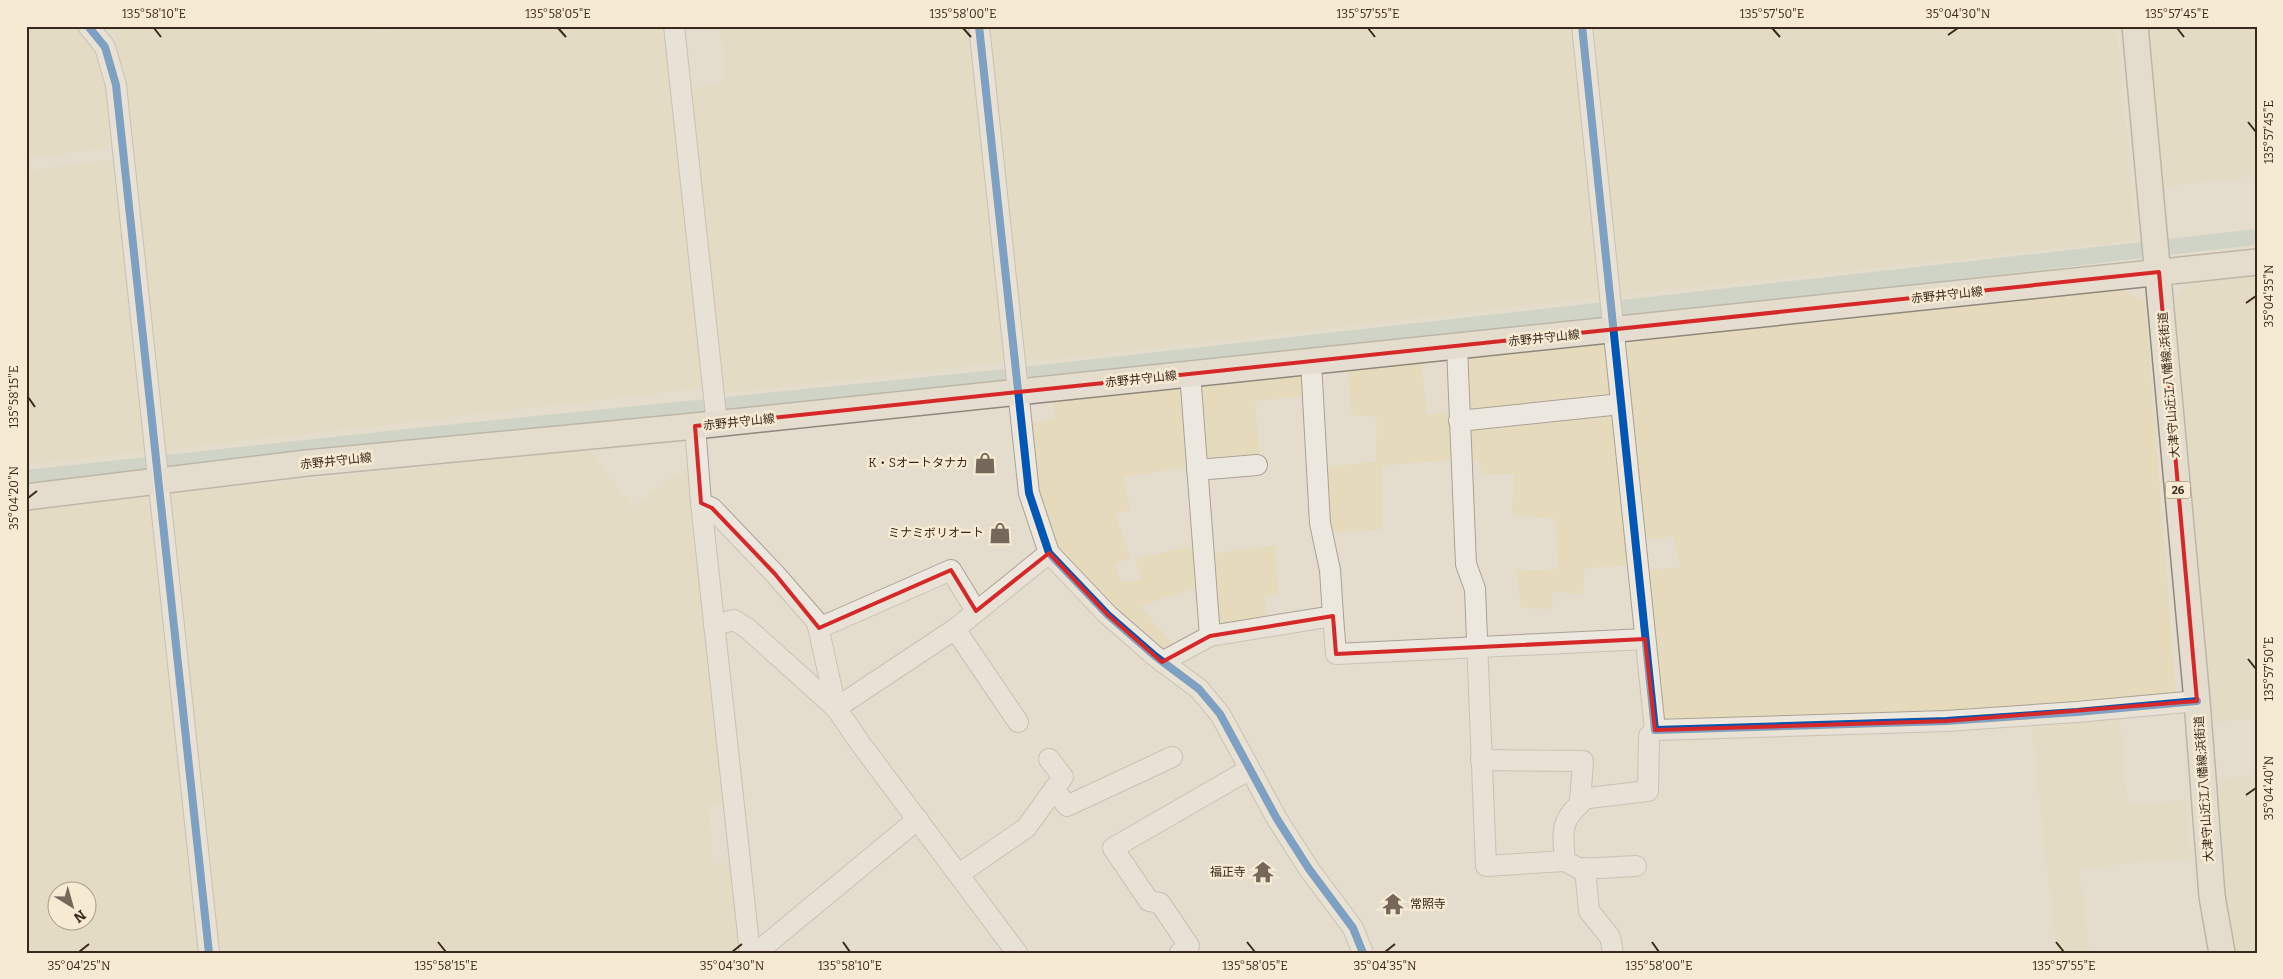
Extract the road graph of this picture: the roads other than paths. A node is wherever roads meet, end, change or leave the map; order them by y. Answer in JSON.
{"nodes":[{"id":1,"x":88,"y":26,"type":"edge"},
{"id":2,"x":674,"y":26,"type":"edge"},
{"id":3,"x":979,"y":26,"type":"edge"},
{"id":4,"x":1582,"y":26,"type":"edge"},
{"id":5,"x":2135,"y":26,"type":"edge"},
{"id":6,"x":2257,"y":262,"type":"edge"},
{"id":7,"x":2159,"y":272,"type":"junction"},
{"id":8,"x":1614,"y":330,"type":"junction"},
{"id":9,"x":1457,"y":346,"type":"junction"},
{"id":10,"x":1311,"y":362,"type":"junction"},
{"id":11,"x":1190,"y":373,"type":"junction"},
{"id":12,"x":1017,"y":393,"type":"junction"},
{"id":13,"x":1621,"y":404,"type":"junction"},
{"id":14,"x":1459,"y":420,"type":"junction"},
{"id":15,"x":706,"y":425,"type":"junction"},
{"id":16,"x":1257,"y":465,"type":"dead end"},
{"id":17,"x":1197,"y":470,"type":"junction"},
{"id":18,"x":158,"y":482,"type":"junction"},
{"id":19,"x":26,"y":497,"type":"edge"},
{"id":20,"x":701,"y":502,"type":"junction"},
{"id":21,"x":1049,"y":553,"type":"junction"},
{"id":22,"x":976,"y":611,"type":"junction"},
{"id":23,"x":1332,"y":616,"type":"junction"},
{"id":24,"x":714,"y":625,"type":"junction"},
{"id":25,"x":819,"y":628,"type":"junction"},
{"id":26,"x":955,"y":629,"type":"junction"},
{"id":27,"x":1210,"y":636,"type":"junction"},
{"id":28,"x":1645,"y":639,"type":"junction"},
{"id":29,"x":1477,"y":647,"type":"junction"},
{"id":30,"x":1162,"y":662,"type":"junction"},
{"id":31,"x":2197,"y":700,"type":"junction"},
{"id":32,"x":836,"y":708,"type":"junction"},
{"id":33,"x":1018,"y":722,"type":"dead end"},
{"id":34,"x":1655,"y":730,"type":"junction"},
{"id":35,"x":1172,"y":757,"type":"dead end"},
{"id":36,"x":1049,"y":758,"type":"dead end"},
{"id":37,"x":1481,"y":760,"type":"junction"},
{"id":38,"x":1250,"y":769,"type":"junction"},
{"id":39,"x":1054,"y":789,"type":"junction"},
{"id":40,"x":1580,"y":799,"type":"junction"},
{"id":41,"x":918,"y":819,"type":"junction"},
{"id":42,"x":1565,"y":861,"type":"junction"},
{"id":43,"x":1636,"y":866,"type":"dead end"},
{"id":44,"x":1585,"y":868,"type":"junction"},
{"id":45,"x":959,"y":874,"type":"junction"},
{"id":46,"x":209,"y":953,"type":"edge"},
{"id":47,"x":750,"y":953,"type":"edge"},
{"id":48,"x":756,"y":953,"type":"edge"},
{"id":49,"x":1017,"y":953,"type":"edge"},
{"id":50,"x":1180,"y":953,"type":"edge"},
{"id":51,"x":1363,"y":953,"type":"edge"},
{"id":52,"x":1612,"y":953,"type":"edge"},
{"id":53,"x":2222,"y":953,"type":"edge"}],
"edges":[{"from":1,"to":18,"type":"street"},
{"from":2,"to":15,"type":"street"},
{"from":3,"to":12,"type":"street"},
{"from":4,"to":8,"type":"street"},
{"from":5,"to":7,"type":"main road","name":"大津守山近江八幡線;浜街道","number":"26"},
{"from":6,"to":7,"type":"main road","name":"赤野井守山線"},
{"from":7,"to":8,"type":"main road","name":"赤野井守山線"},
{"from":7,"to":31,"type":"main road","name":"大津守山近江八幡線;浜街道","number":"26"},
{"from":8,"to":9,"type":"main road","name":"赤野井守山線"},
{"from":8,"to":13,"type":"street"},
{"from":9,"to":10,"type":"main road","name":"赤野井守山線"},
{"from":9,"to":14,"type":"street"},
{"from":10,"to":11,"type":"main road","name":"赤野井守山線"},
{"from":10,"to":23,"type":"street"},
{"from":11,"to":12,"type":"main road","name":"赤野井守山線"},
{"from":11,"to":17,"type":"street"},
{"from":12,"to":15,"type":"main road","name":"赤野井守山線"},
{"from":12,"to":21,"type":"street"},
{"from":13,"to":14,"type":"street"},
{"from":13,"to":28,"type":"street"},
{"from":14,"to":29,"type":"street"},
{"from":15,"to":18,"type":"main road","name":"赤野井守山線"},
{"from":15,"to":20,"type":"street"},
{"from":16,"to":17,"type":"street"},
{"from":17,"to":27,"type":"street"},
{"from":18,"to":19,"type":"main road","name":"赤野井守山線"},
{"from":18,"to":46,"type":"street"},
{"from":20,"to":24,"type":"street"},
{"from":20,"to":25,"type":"street"},
{"from":21,"to":22,"type":"street"},
{"from":21,"to":30,"type":"street"},
{"from":22,"to":25,"type":"street"},
{"from":22,"to":26,"type":"street"},
{"from":23,"to":27,"type":"street"},
{"from":23,"to":29,"type":"street"},
{"from":24,"to":32,"type":"street"},
{"from":24,"to":47,"type":"street"},
{"from":25,"to":32,"type":"street"},
{"from":26,"to":32,"type":"street"},
{"from":26,"to":33,"type":"street"},
{"from":27,"to":30,"type":"street"},
{"from":28,"to":29,"type":"street"},
{"from":28,"to":34,"type":"street"},
{"from":29,"to":37,"type":"street"},
{"from":30,"to":38,"type":"street"},
{"from":31,"to":34,"type":"street"},
{"from":31,"to":53,"type":"main road","name":"大津守山近江八幡線;浜街道","number":"26"},
{"from":32,"to":41,"type":"street"},
{"from":34,"to":40,"type":"street"},
{"from":35,"to":39,"type":"street"},
{"from":36,"to":39,"type":"street"},
{"from":37,"to":40,"type":"street"},
{"from":37,"to":42,"type":"street"},
{"from":38,"to":50,"type":"street"},
{"from":38,"to":51,"type":"street"},
{"from":39,"to":45,"type":"street"},
{"from":40,"to":42,"type":"street"},
{"from":41,"to":45,"type":"street"},
{"from":41,"to":48,"type":"street"},
{"from":42,"to":44,"type":"street"},
{"from":43,"to":44,"type":"street"},
{"from":44,"to":52,"type":"street"},
{"from":45,"to":49,"type":"street"}]}
